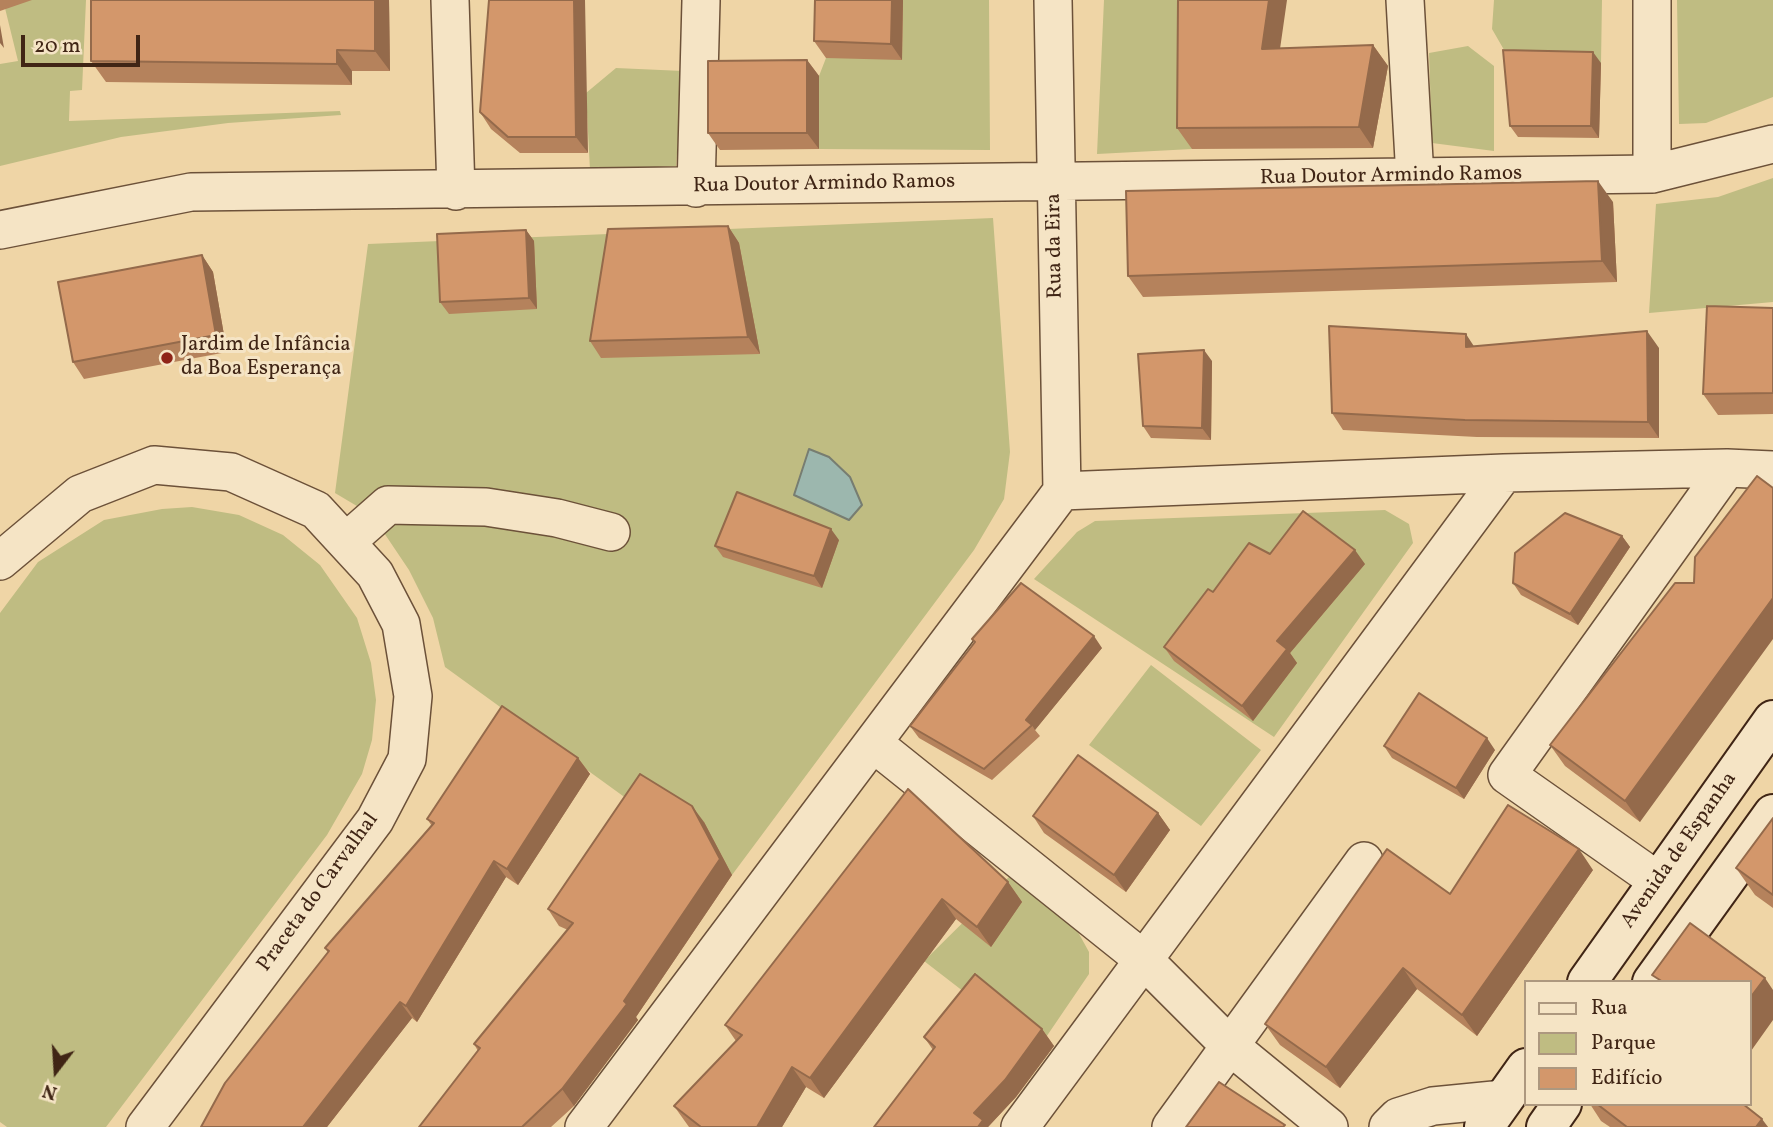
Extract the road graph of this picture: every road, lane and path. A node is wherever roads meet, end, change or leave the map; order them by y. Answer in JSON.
{"nodes":[{"id":1,"x":450,"y":0,"type":"edge"},
{"id":2,"x":698,"y":0,"type":"edge"},
{"id":3,"x":1053,"y":0,"type":"edge"},
{"id":4,"x":1405,"y":0,"type":"edge"},
{"id":5,"x":1652,"y":0,"type":"edge"},
{"id":6,"x":1773,"y":144,"type":"edge"},
{"id":7,"x":1653,"y":174,"type":"junction"},
{"id":8,"x":1415,"y":178,"type":"junction"},
{"id":9,"x":1054,"y":181,"type":"junction"},
{"id":10,"x":696,"y":188,"type":"junction"},
{"id":11,"x":456,"y":191,"type":"junction"},
{"id":12,"x":0,"y":230,"type":"edge"},
{"id":13,"x":1727,"y":468,"type":"junction"},
{"id":14,"x":1773,"y":470,"type":"edge"},
{"id":15,"x":1504,"y":473,"type":"junction"},
{"id":16,"x":1062,"y":491,"type":"junction"},
{"id":17,"x":611,"y":532,"type":"dead end"},
{"id":18,"x":346,"y":542,"type":"junction"},
{"id":19,"x":0,"y":561,"type":"edge"},
{"id":20,"x":1773,"y":720,"type":"edge"},
{"id":21,"x":873,"y":743,"type":"junction"},
{"id":22,"x":1773,"y":814,"type":"edge"},
{"id":23,"x":1364,"y":861,"type":"dead end"},
{"id":24,"x":1658,"y":881,"type":"junction"},
{"id":25,"x":1144,"y":960,"type":"junction"},
{"id":26,"x":1588,"y":980,"type":"edge"},
{"id":27,"x":1653,"y":980,"type":"edge"},
{"id":28,"x":1230,"y":1046,"type":"junction"},
{"id":29,"x":1524,"y":1071,"type":"edge"},
{"id":30,"x":1561,"y":1106,"type":"edge"},
{"id":31,"x":1494,"y":1113,"type":"edge"},
{"id":32,"x":145,"y":1127,"type":"edge"},
{"id":33,"x":584,"y":1127,"type":"edge"},
{"id":34,"x":1020,"y":1127,"type":"edge"},
{"id":35,"x":1171,"y":1127,"type":"edge"},
{"id":36,"x":1329,"y":1127,"type":"edge"},
{"id":37,"x":1388,"y":1127,"type":"edge"},
{"id":38,"x":1546,"y":1127,"type":"edge"}],
"edges":[{"from":1,"to":11,"type":"street"},
{"from":2,"to":10,"type":"street"},
{"from":3,"to":9,"type":"street","name":"Rua da Eira"},
{"from":4,"to":8,"type":"street"},
{"from":5,"to":7,"type":"street"},
{"from":6,"to":7,"type":"street","name":"Rua Doutor Armindo Ramos"},
{"from":7,"to":8,"type":"street","name":"Rua Doutor Armindo Ramos"},
{"from":8,"to":9,"type":"street","name":"Rua Doutor Armindo Ramos"},
{"from":9,"to":10,"type":"street","name":"Rua Doutor Armindo Ramos"},
{"from":9,"to":16,"type":"street","name":"Rua da Eira"},
{"from":10,"to":11,"type":"street","name":"Rua Doutor Armindo Ramos"},
{"from":11,"to":12,"type":"street","name":"Rua Doutor Armindo Ramos"},
{"from":13,"to":14,"type":"street"},
{"from":13,"to":15,"type":"street"},
{"from":13,"to":24,"type":"street"},
{"from":15,"to":16,"type":"street"},
{"from":15,"to":25,"type":"street"},
{"from":16,"to":21,"type":"street"},
{"from":17,"to":18,"type":"street"},
{"from":18,"to":19,"type":"street","name":"Praceta do Carvalhal"},
{"from":18,"to":32,"type":"street","name":"Praceta do Carvalhal"},
{"from":20,"to":24,"type":"main road","name":"Avenida de Espanha"},
{"from":21,"to":25,"type":"street"},
{"from":21,"to":33,"type":"street"},
{"from":22,"to":27,"type":"main road"},
{"from":23,"to":28,"type":"street"},
{"from":24,"to":26,"type":"main road","name":"Avenida de Espanha"},
{"from":25,"to":28,"type":"street"},
{"from":25,"to":34,"type":"street"},
{"from":28,"to":35,"type":"street"},
{"from":28,"to":36,"type":"street"},
{"from":29,"to":31,"type":"main road"},
{"from":30,"to":38,"type":"main road"},
{"from":31,"to":37,"type":"street"}]}
